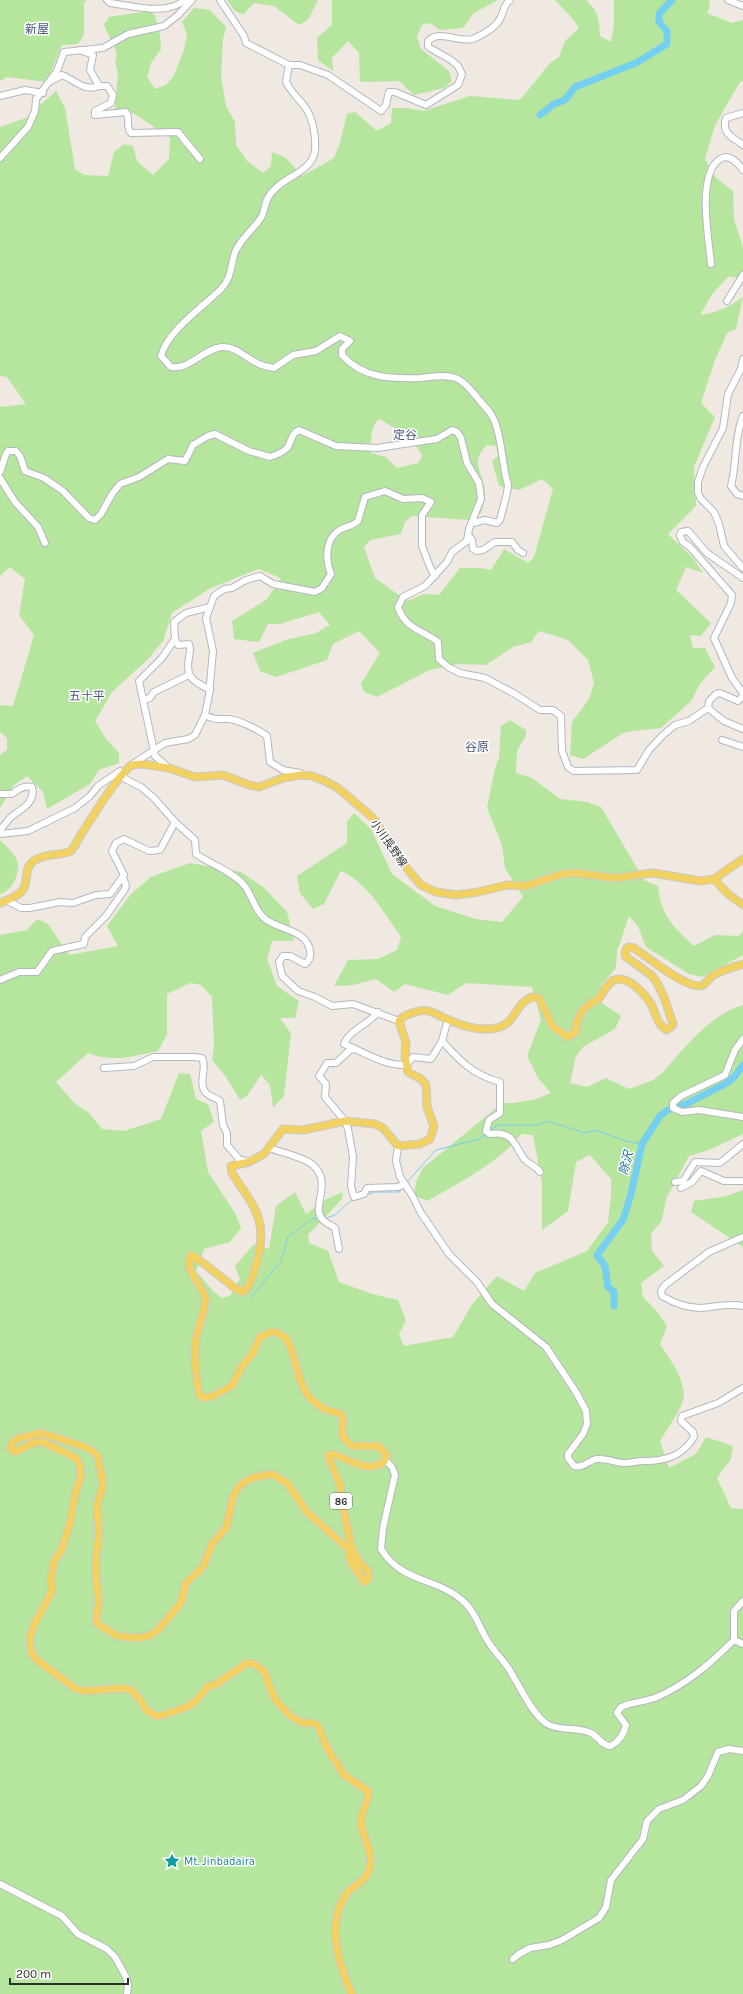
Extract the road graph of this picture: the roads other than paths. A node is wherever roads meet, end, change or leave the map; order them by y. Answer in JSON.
{"nodes":[{"id":1,"x":107,"y":0,"type":"edge"},
{"id":2,"x":185,"y":0,"type":"edge"},
{"id":3,"x":192,"y":0,"type":"edge"},
{"id":4,"x":220,"y":0,"type":"edge"},
{"id":5,"x":510,"y":0,"type":"edge"},
{"id":6,"x":728,"y":0,"type":"edge"},
{"id":7,"x":743,"y":6,"type":"edge"},
{"id":8,"x":79,"y":50,"type":"junction"},
{"id":9,"x":289,"y":65,"type":"junction"},
{"id":10,"x":99,"y":86,"type":"junction"},
{"id":11,"x":39,"y":93,"type":"junction"},
{"id":12,"x":0,"y":96,"type":"edge"},
{"id":13,"x":743,"y":113,"type":"edge"},
{"id":14,"x":743,"y":145,"type":"edge"},
{"id":15,"x":0,"y":158,"type":"edge"},
{"id":16,"x":200,"y":159,"type":"dead end"},
{"id":17,"x":743,"y":169,"type":"edge"},
{"id":18,"x":711,"y":264,"type":"dead end"},
{"id":19,"x":743,"y":275,"type":"edge"},
{"id":20,"x":726,"y":301,"type":"dead end"},
{"id":21,"x":743,"y":360,"type":"edge"},
{"id":22,"x":743,"y":416,"type":"edge"},
{"id":23,"x":0,"y":472,"type":"edge"},
{"id":24,"x":0,"y":478,"type":"edge"},
{"id":25,"x":743,"y":496,"type":"edge"},
{"id":26,"x":473,"y":523,"type":"junction"},
{"id":27,"x":468,"y":535,"type":"junction"},
{"id":28,"x":45,"y":542,"type":"dead end"},
{"id":29,"x":523,"y":553,"type":"dead end"},
{"id":30,"x":743,"y":568,"type":"edge"},
{"id":31,"x":435,"y":576,"type":"junction"},
{"id":32,"x":743,"y":578,"type":"edge"},
{"id":33,"x":210,"y":607,"type":"junction"},
{"id":34,"x":174,"y":639,"type":"junction"},
{"id":35,"x":189,"y":675,"type":"junction"},
{"id":36,"x":210,"y":690,"type":"junction"},
{"id":37,"x":143,"y":700,"type":"junction"},
{"id":38,"x":708,"y":708,"type":"junction"},
{"id":39,"x":205,"y":715,"type":"junction"},
{"id":40,"x":743,"y":729,"type":"edge"},
{"id":41,"x":722,"y":740,"type":"dead end"},
{"id":42,"x":743,"y":747,"type":"edge"},
{"id":43,"x":153,"y":751,"type":"junction"},
{"id":44,"x":131,"y":765,"type":"junction"},
{"id":45,"x":169,"y":768,"type":"junction"},
{"id":46,"x":123,"y":773,"type":"junction"},
{"id":47,"x":300,"y":775,"type":"junction"},
{"id":48,"x":0,"y":794,"type":"edge"},
{"id":49,"x":175,"y":822,"type":"junction"},
{"id":50,"x":0,"y":830,"type":"edge"},
{"id":51,"x":0,"y":834,"type":"edge"},
{"id":52,"x":743,"y":859,"type":"edge"},
{"id":53,"x":123,"y":878,"type":"junction"},
{"id":54,"x":714,"y":879,"type":"junction"},
{"id":55,"x":3,"y":902,"type":"edge"},
{"id":56,"x":743,"y":905,"type":"edge"},
{"id":57,"x":743,"y":964,"type":"edge"},
{"id":58,"x":0,"y":980,"type":"edge"},
{"id":59,"x":378,"y":1012,"type":"junction"},
{"id":60,"x":448,"y":1019,"type":"junction"},
{"id":61,"x":399,"y":1020,"type":"junction"},
{"id":62,"x":743,"y":1039,"type":"edge"},
{"id":63,"x":442,"y":1041,"type":"junction"},
{"id":64,"x":356,"y":1049,"type":"junction"},
{"id":65,"x":406,"y":1065,"type":"junction"},
{"id":66,"x":104,"y":1068,"type":"dead end"},
{"id":67,"x":743,"y":1117,"type":"edge"},
{"id":68,"x":345,"y":1121,"type":"junction"},
{"id":69,"x":743,"y":1144,"type":"edge"},
{"id":70,"x":398,"y":1146,"type":"junction"},
{"id":71,"x":270,"y":1148,"type":"junction"},
{"id":72,"x":249,"y":1162,"type":"junction"},
{"id":73,"x":540,"y":1172,"type":"dead end"},
{"id":74,"x":743,"y":1181,"type":"edge"},
{"id":75,"x":675,"y":1182,"type":"dead end"},
{"id":76,"x":405,"y":1184,"type":"junction"},
{"id":77,"x":681,"y":1188,"type":"dead end"},
{"id":78,"x":743,"y":1236,"type":"edge"},
{"id":79,"x":339,"y":1249,"type":"dead end"},
{"id":80,"x":743,"y":1306,"type":"edge"},
{"id":81,"x":743,"y":1388,"type":"edge"},
{"id":82,"x":386,"y":1460,"type":"junction"},
{"id":83,"x":743,"y":1602,"type":"edge"},
{"id":84,"x":734,"y":1640,"type":"junction"},
{"id":85,"x":743,"y":1644,"type":"edge"},
{"id":86,"x":743,"y":1751,"type":"edge"},
{"id":87,"x":0,"y":1884,"type":"edge"},
{"id":88,"x":513,"y":1959,"type":"dead end"},
{"id":89,"x":127,"y":1994,"type":"edge"},
{"id":90,"x":352,"y":1994,"type":"edge"}],
"edges":[{"from":1,"to":2,"type":"street"},
{"from":3,"to":8,"type":"street"},
{"from":4,"to":9,"type":"street"},
{"from":5,"to":9,"type":"street"},
{"from":6,"to":7,"type":"street"},
{"from":8,"to":10,"type":"street"},
{"from":8,"to":11,"type":"street"},
{"from":9,"to":26,"type":"street"},
{"from":10,"to":11,"type":"street"},
{"from":10,"to":16,"type":"street"},
{"from":11,"to":12,"type":"street"},
{"from":11,"to":15,"type":"street"},
{"from":13,"to":14,"type":"street"},
{"from":17,"to":18,"type":"street"},
{"from":19,"to":20,"type":"street"},
{"from":21,"to":30,"type":"street"},
{"from":22,"to":25,"type":"street"},
{"from":23,"to":26,"type":"street"},
{"from":24,"to":28,"type":"street"},
{"from":26,"to":27,"type":"street"},
{"from":27,"to":29,"type":"street"},
{"from":27,"to":31,"type":"street"},
{"from":31,"to":33,"type":"street"},
{"from":31,"to":38,"type":"street"},
{"from":32,"to":38,"type":"street"},
{"from":33,"to":34,"type":"street"},
{"from":33,"to":36,"type":"street"},
{"from":34,"to":35,"type":"street"},
{"from":34,"to":37,"type":"street"},
{"from":35,"to":36,"type":"street"},
{"from":35,"to":37,"type":"street"},
{"from":36,"to":39,"type":"street"},
{"from":37,"to":43,"type":"street"},
{"from":38,"to":40,"type":"street"},
{"from":39,"to":43,"type":"street"},
{"from":39,"to":47,"type":"street"},
{"from":41,"to":42,"type":"street"},
{"from":43,"to":44,"type":"street"},
{"from":43,"to":45,"type":"street"},
{"from":44,"to":45,"type":"main road","name":"小川長野線"},
{"from":44,"to":46,"type":"main road"},
{"from":45,"to":47,"type":"main road","name":"小川長野線"},
{"from":46,"to":49,"type":"street"},
{"from":46,"to":51,"type":"street"},
{"from":46,"to":55,"type":"main road"},
{"from":47,"to":54,"type":"main road","name":"小川長野線"},
{"from":48,"to":50,"type":"street"},
{"from":49,"to":53,"type":"street"},
{"from":49,"to":59,"type":"street"},
{"from":52,"to":54,"type":"main road"},
{"from":53,"to":55,"type":"street"},
{"from":53,"to":58,"type":"street"},
{"from":54,"to":56,"type":"main road"},
{"from":57,"to":60,"type":"main road"},
{"from":59,"to":61,"type":"street"},
{"from":59,"to":64,"type":"street"},
{"from":60,"to":61,"type":"main road"},
{"from":60,"to":63,"type":"street"},
{"from":61,"to":65,"type":"main road"},
{"from":62,"to":67,"type":"street"},
{"from":63,"to":65,"type":"street"},
{"from":63,"to":73,"type":"street"},
{"from":64,"to":65,"type":"street"},
{"from":64,"to":68,"type":"street"},
{"from":65,"to":70,"type":"main road"},
{"from":66,"to":72,"type":"street"},
{"from":68,"to":70,"type":"main road"},
{"from":68,"to":71,"type":"main road"},
{"from":68,"to":76,"type":"street"},
{"from":69,"to":75,"type":"street"},
{"from":70,"to":76,"type":"street"},
{"from":71,"to":72,"type":"main road"},
{"from":71,"to":79,"type":"street"},
{"from":72,"to":82,"type":"main road"},
{"from":74,"to":77,"type":"street"},
{"from":76,"to":81,"type":"street"},
{"from":78,"to":80,"type":"street"},
{"from":82,"to":84,"type":"street"},
{"from":82,"to":90,"type":"main road","number":"86"},
{"from":83,"to":84,"type":"street"},
{"from":84,"to":85,"type":"street"},
{"from":86,"to":88,"type":"street"},
{"from":87,"to":89,"type":"street"}]}
